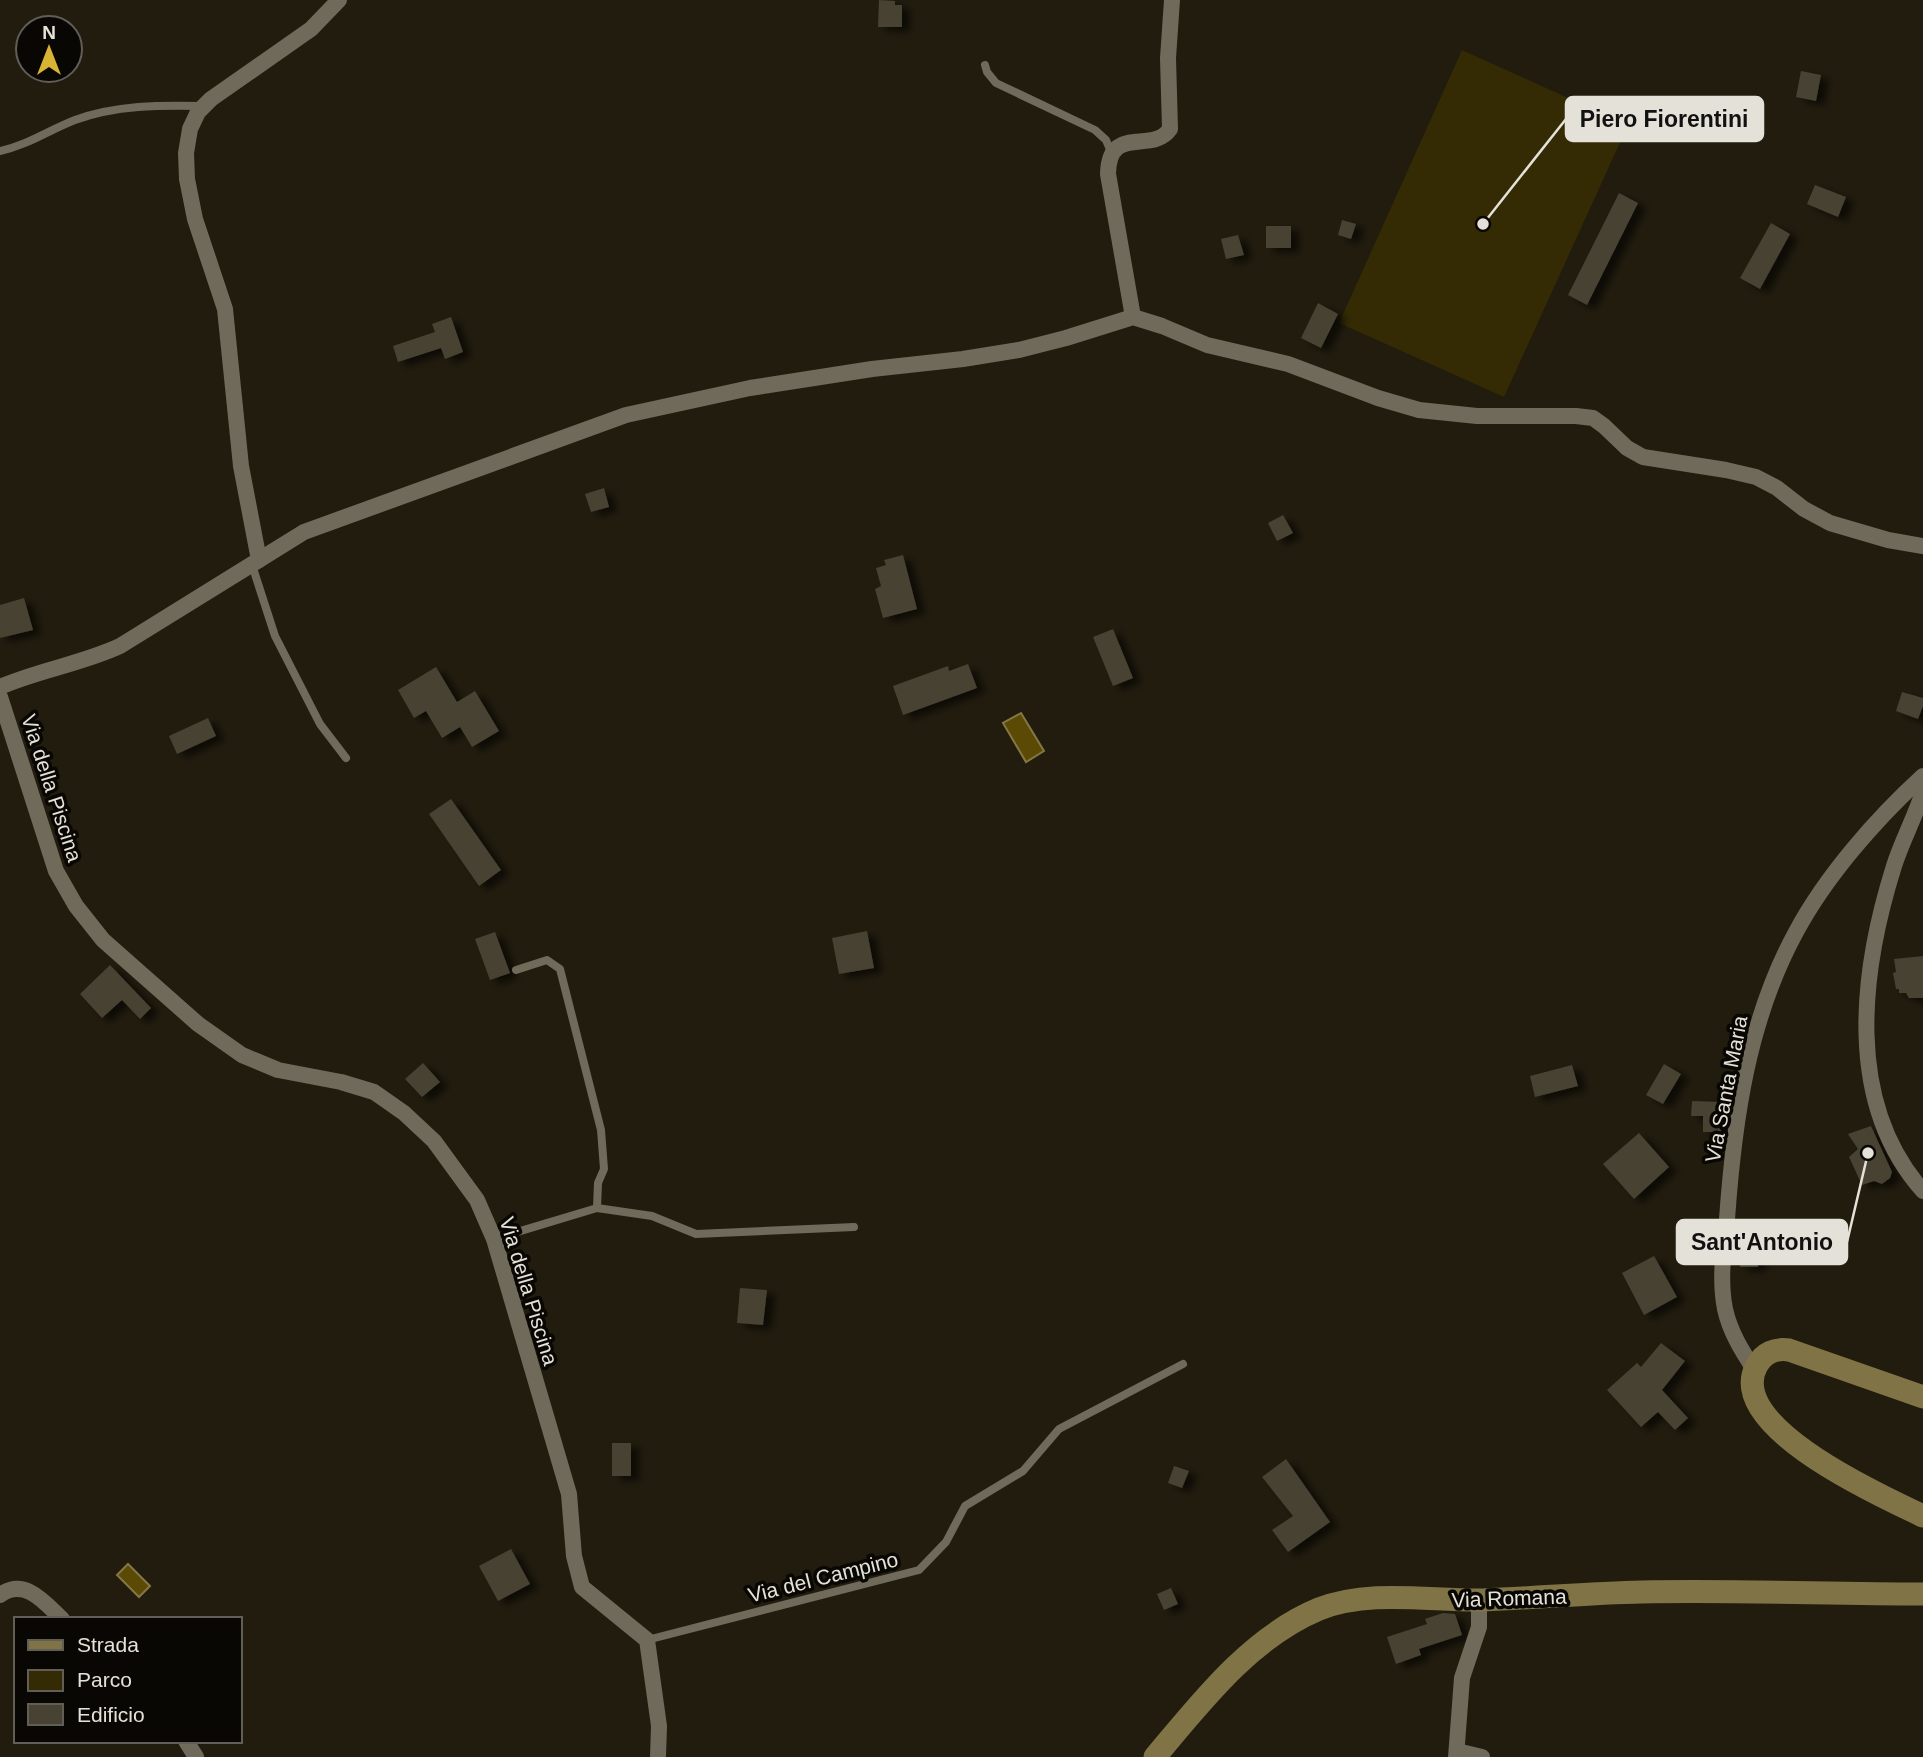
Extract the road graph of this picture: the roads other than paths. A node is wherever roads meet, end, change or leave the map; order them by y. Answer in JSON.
{"nodes":[{"id":1,"x":339,"y":0,"type":"edge"},
{"id":2,"x":1172,"y":0,"type":"edge"},
{"id":3,"x":985,"y":65,"type":"dead end"},
{"id":4,"x":203,"y":106,"type":"junction"},
{"id":5,"x":0,"y":151,"type":"edge"},
{"id":6,"x":1111,"y":152,"type":"junction"},
{"id":7,"x":1133,"y":317,"type":"junction"},
{"id":8,"x":1923,"y":546,"type":"edge"},
{"id":9,"x":255,"y":563,"type":"junction"},
{"id":10,"x":0,"y":687,"type":"edge"},
{"id":11,"x":0,"y":697,"type":"edge"},
{"id":12,"x":346,"y":758,"type":"dead end"},
{"id":13,"x":1923,"y":776,"type":"edge"},
{"id":14,"x":1923,"y":792,"type":"edge"},
{"id":15,"x":516,"y":970,"type":"dead end"},
{"id":16,"x":1923,"y":1191,"type":"edge"},
{"id":17,"x":597,"y":1208,"type":"junction"},
{"id":18,"x":854,"y":1227,"type":"dead end"},
{"id":19,"x":494,"y":1238,"type":"junction"},
{"id":20,"x":1182,"y":1364,"type":"dead end"},
{"id":21,"x":1755,"y":1371,"type":"junction"},
{"id":22,"x":1923,"y":1397,"type":"edge"},
{"id":23,"x":1923,"y":1516,"type":"edge"},
{"id":24,"x":1923,"y":1594,"type":"edge"},
{"id":25,"x":0,"y":1595,"type":"edge"},
{"id":26,"x":1479,"y":1600,"type":"junction"},
{"id":27,"x":60,"y":1617,"type":"edge"},
{"id":28,"x":647,"y":1640,"type":"junction"},
{"id":29,"x":1457,"y":1754,"type":"edge"},
{"id":30,"x":659,"y":1757,"type":"edge"},
{"id":31,"x":1155,"y":1757,"type":"edge"},
{"id":32,"x":1482,"y":1757,"type":"edge"}],
"edges":[{"from":1,"to":4,"type":"street"},
{"from":2,"to":6,"type":"street"},
{"from":3,"to":6,"type":"lane"},
{"from":4,"to":5,"type":"lane"},
{"from":4,"to":9,"type":"street"},
{"from":6,"to":7,"type":"street"},
{"from":7,"to":8,"type":"street"},
{"from":7,"to":9,"type":"street"},
{"from":9,"to":10,"type":"street"},
{"from":9,"to":12,"type":"lane"},
{"from":11,"to":19,"type":"street","name":"Via della Piscina"},
{"from":13,"to":21,"type":"street","name":"Via Santa Maria"},
{"from":14,"to":16,"type":"street"},
{"from":15,"to":17,"type":"lane"},
{"from":17,"to":18,"type":"lane"},
{"from":17,"to":19,"type":"lane"},
{"from":19,"to":28,"type":"street","name":"Via della Piscina"},
{"from":20,"to":28,"type":"lane","name":"Via del Campino"},
{"from":21,"to":22,"type":"street"},
{"from":21,"to":23,"type":"street"},
{"from":24,"to":26,"type":"street","name":"Via Romana"},
{"from":25,"to":27,"type":"street"},
{"from":26,"to":29,"type":"street"},
{"from":26,"to":31,"type":"street","name":"Via Romana"},
{"from":28,"to":30,"type":"street"},
{"from":29,"to":32,"type":"street"}]}
